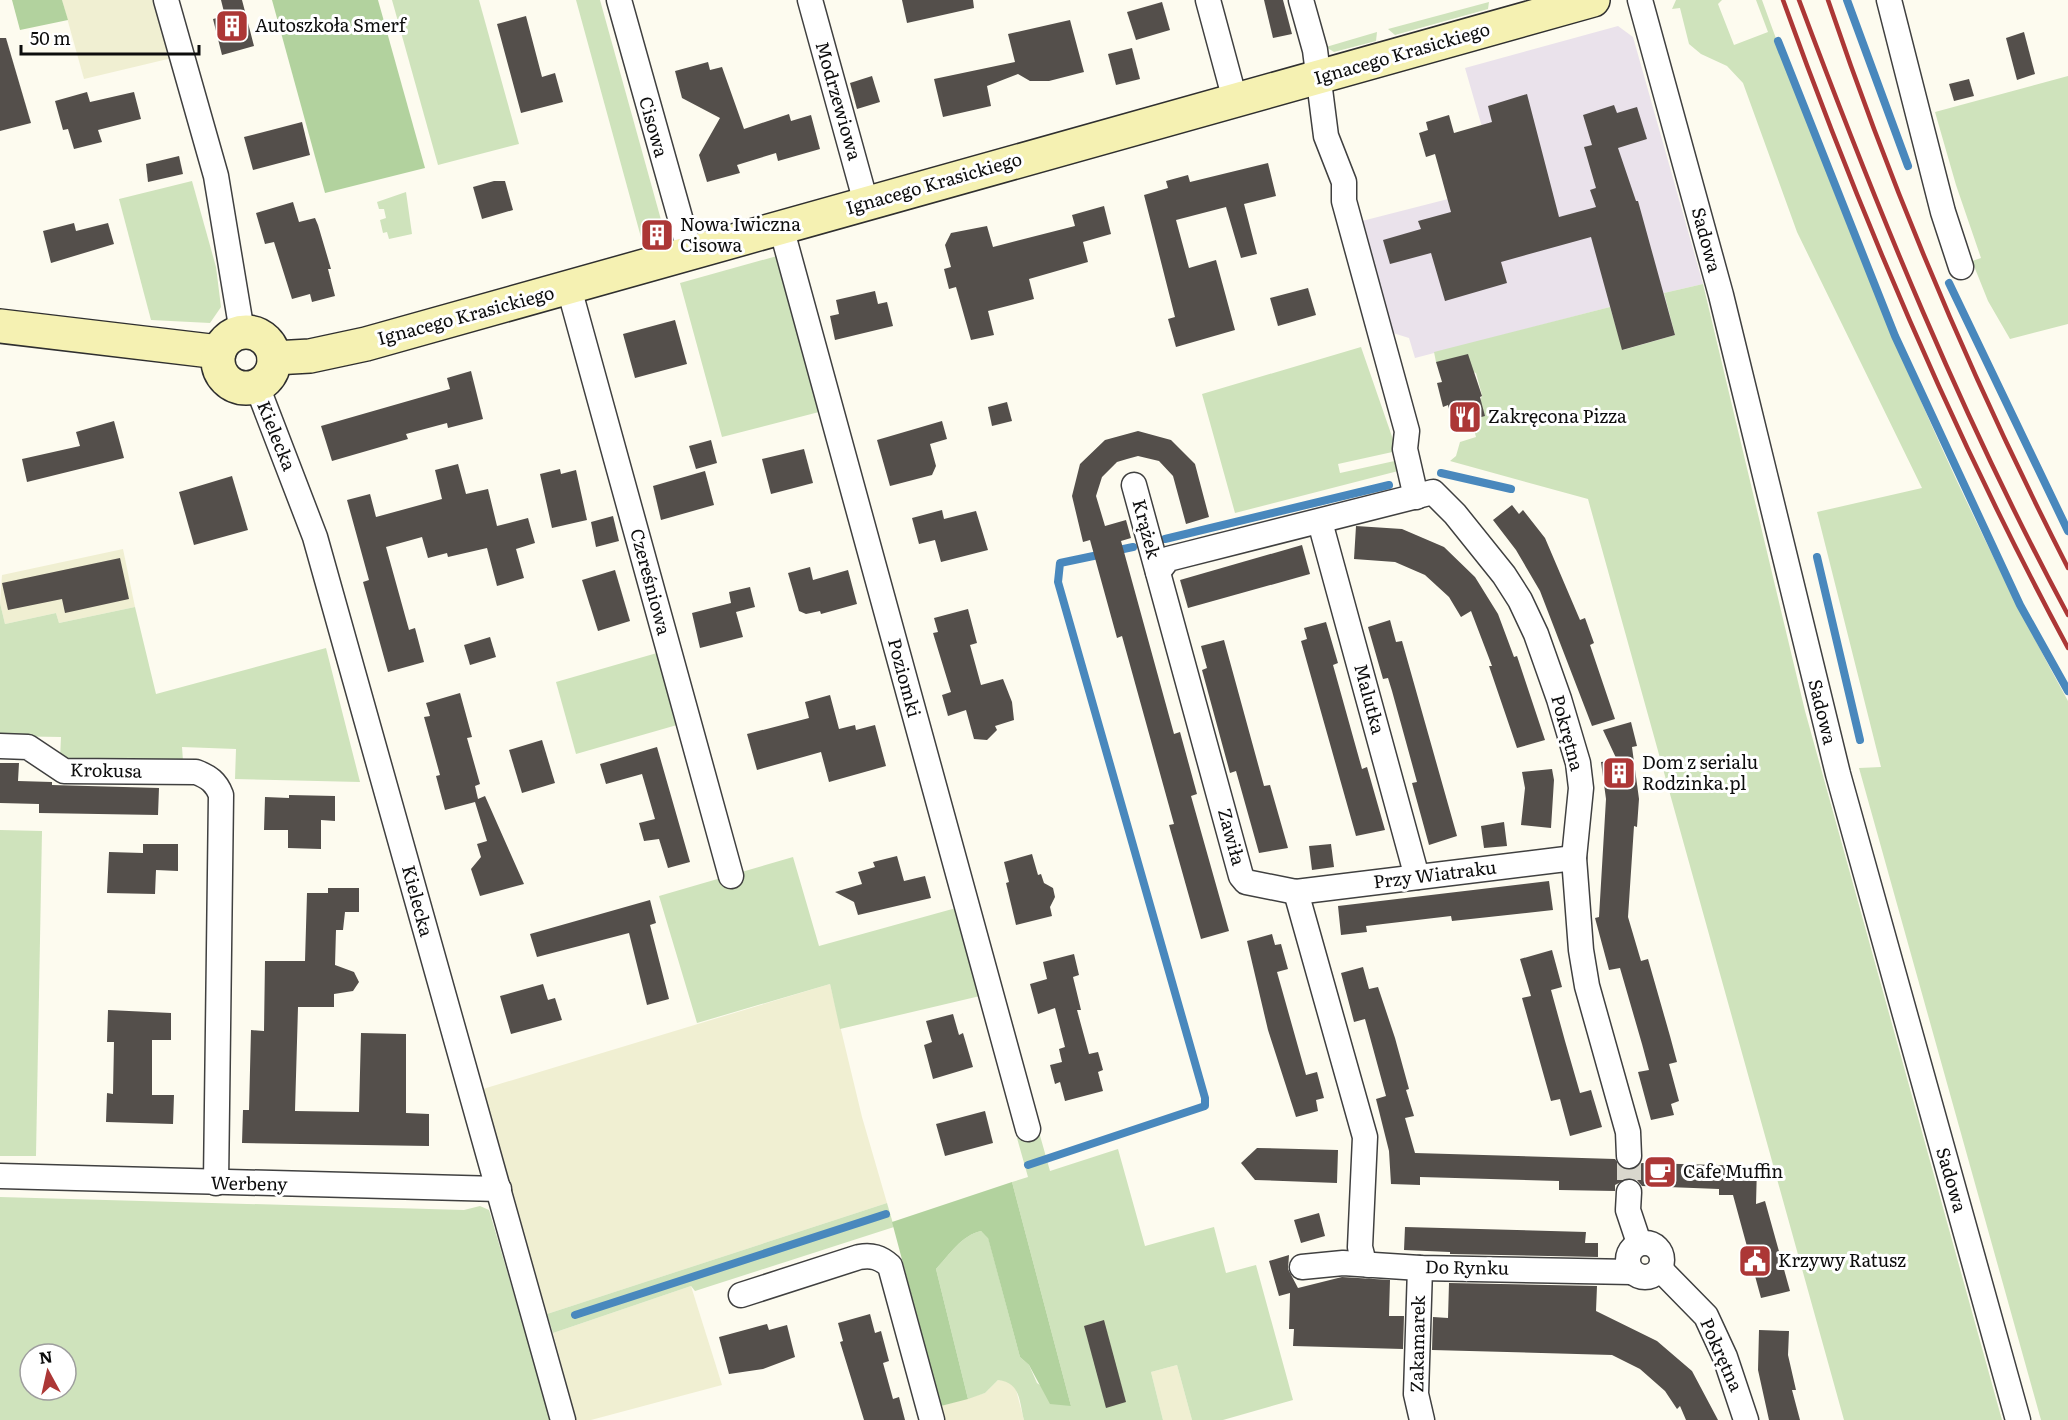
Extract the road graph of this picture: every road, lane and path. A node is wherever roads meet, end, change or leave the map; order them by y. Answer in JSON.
{"nodes":[{"id":1,"x":166,"y":0,"type":"edge"},
{"id":2,"x":619,"y":0,"type":"edge"},
{"id":3,"x":810,"y":0,"type":"edge"},
{"id":4,"x":1208,"y":0,"type":"edge"},
{"id":5,"x":1301,"y":0,"type":"edge"},
{"id":6,"x":1593,"y":0,"type":"edge"},
{"id":7,"x":1640,"y":0,"type":"edge"},
{"id":8,"x":1889,"y":0,"type":"edge"},
{"id":9,"x":1318,"y":78,"type":"junction"},
{"id":10,"x":1235,"y":100,"type":"junction"},
{"id":11,"x":866,"y":203,"type":"junction"},
{"id":12,"x":781,"y":226,"type":"junction"},
{"id":13,"x":690,"y":253,"type":"junction"},
{"id":14,"x":1961,"y":267,"type":"dead end"},
{"id":15,"x":569,"y":288,"type":"junction"},
{"id":16,"x":0,"y":326,"type":"edge"},
{"id":17,"x":230,"y":342,"type":"junction"},
{"id":18,"x":274,"y":358,"type":"junction"},
{"id":19,"x":257,"y":386,"type":"junction"},
{"id":20,"x":1134,"y":485,"type":"dead end"},
{"id":21,"x":1424,"y":495,"type":"junction"},
{"id":22,"x":1320,"y":522,"type":"junction"},
{"id":23,"x":1158,"y":572,"type":"junction"},
{"id":24,"x":0,"y":746,"type":"edge"},
{"id":25,"x":1574,"y":858,"type":"junction"},
{"id":26,"x":731,"y":876,"type":"dead end"},
{"id":27,"x":1417,"y":877,"type":"junction"},
{"id":28,"x":1296,"y":892,"type":"junction"},
{"id":29,"x":1028,"y":1129,"type":"dead end"},
{"id":30,"x":1629,"y":1156,"type":"tunnel mouth"},
{"id":31,"x":0,"y":1176,"type":"edge"},
{"id":32,"x":216,"y":1183,"type":"junction"},
{"id":33,"x":499,"y":1189,"type":"junction"},
{"id":34,"x":1629,"y":1192,"type":"tunnel mouth"},
{"id":35,"x":1639,"y":1243,"type":"junction"},
{"id":36,"x":1369,"y":1265,"type":"junction"},
{"id":37,"x":1302,"y":1267,"type":"dead end"},
{"id":38,"x":1420,"y":1268,"type":"junction"},
{"id":39,"x":1660,"y":1269,"type":"junction"},
{"id":40,"x":1632,"y":1272,"type":"junction"},
{"id":41,"x":741,"y":1295,"type":"dead end"},
{"id":42,"x":563,"y":1420,"type":"edge"},
{"id":43,"x":932,"y":1420,"type":"edge"},
{"id":44,"x":1422,"y":1420,"type":"edge"},
{"id":45,"x":1746,"y":1420,"type":"edge"},
{"id":46,"x":2018,"y":1420,"type":"edge"}],
"edges":[{"from":1,"to":17,"type":"street"},
{"from":2,"to":13,"type":"street","name":"Cisowa"},
{"from":3,"to":11,"type":"street","name":"Modrzewiowa"},
{"from":4,"to":10,"type":"street"},
{"from":5,"to":9,"type":"street"},
{"from":6,"to":9,"type":"street","name":"Ignacego Krasickiego"},
{"from":7,"to":46,"type":"street","name":"Sadowa"},
{"from":8,"to":14,"type":"street"},
{"from":9,"to":10,"type":"street","name":"Ignacego Krasickiego"},
{"from":9,"to":21,"type":"street"},
{"from":10,"to":11,"type":"street","name":"Ignacego Krasickiego"},
{"from":11,"to":12,"type":"street","name":"Ignacego Krasickiego"},
{"from":12,"to":13,"type":"street","name":"Ignacego Krasickiego"},
{"from":12,"to":29,"type":"street","name":"Poziomki"},
{"from":13,"to":15,"type":"street","name":"Ignacego Krasickiego"},
{"from":15,"to":18,"type":"street","name":"Ignacego Krasickiego"},
{"from":15,"to":26,"type":"street","name":"Czereśniowa"},
{"from":16,"to":17,"type":"street"},
{"from":17,"to":18,"type":"street"},
{"from":17,"to":19,"type":"street"},
{"from":18,"to":19,"type":"street"},
{"from":19,"to":33,"type":"street","name":"Kielecka"},
{"from":20,"to":23,"type":"street","name":"Krążek"},
{"from":21,"to":22,"type":"street"},
{"from":21,"to":25,"type":"street","name":"Pokrętna"},
{"from":22,"to":23,"type":"street"},
{"from":22,"to":27,"type":"street","name":"Malutka"},
{"from":23,"to":28,"type":"street","name":"Zawiła"},
{"from":24,"to":32,"type":"street","name":"Krokusa"},
{"from":25,"to":27,"type":"street","name":"Przy Wiatraku"},
{"from":25,"to":30,"type":"street","name":"Pokrętna"},
{"from":27,"to":28,"type":"street","name":"Przy Wiatraku"},
{"from":28,"to":36,"type":"street"},
{"from":31,"to":32,"type":"street","name":"Werbeny"},
{"from":32,"to":33,"type":"street","name":"Werbeny"},
{"from":33,"to":42,"type":"street","name":"Kielecka"},
{"from":34,"to":35,"type":"street"},
{"from":35,"to":39,"type":"street","name":"Pokrętna"},
{"from":35,"to":40,"type":"street"},
{"from":36,"to":37,"type":"street","name":"Do Rynku"},
{"from":36,"to":38,"type":"street","name":"Do Rynku"},
{"from":38,"to":40,"type":"street","name":"Do Rynku"},
{"from":38,"to":44,"type":"street","name":"Zakamarek"},
{"from":39,"to":40,"type":"street"},
{"from":39,"to":45,"type":"street","name":"Pokrętna"},
{"from":41,"to":43,"type":"street"}]}
